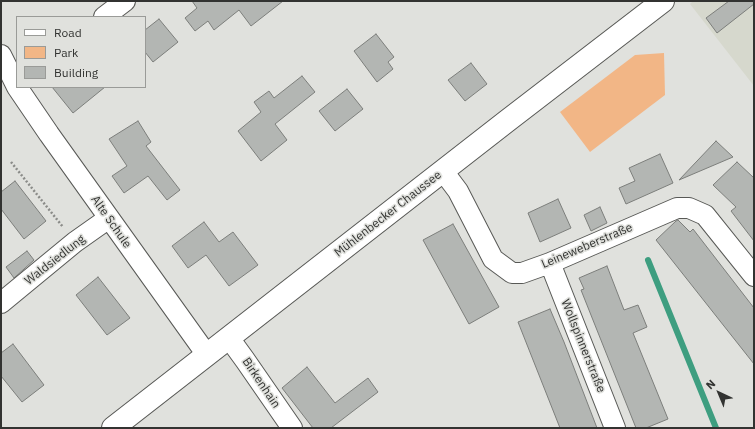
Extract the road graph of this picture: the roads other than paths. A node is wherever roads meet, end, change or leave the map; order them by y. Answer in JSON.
{"nodes":[{"id":1,"x":125,"y":1,"type":"edge"},
{"id":2,"x":663,"y":1,"type":"edge"},
{"id":3,"x":105,"y":16,"type":"edge"},
{"id":4,"x":1,"y":55,"type":"edge"},
{"id":5,"x":16,"y":84,"type":"edge"},
{"id":6,"x":18,"y":88,"type":"edge"},
{"id":7,"x":443,"y":171,"type":"junction"},
{"id":8,"x":109,"y":218,"type":"junction"},
{"id":9,"x":550,"y":263,"type":"junction"},
{"id":10,"x":754,"y":276,"type":"edge"},
{"id":11,"x":1,"y":303,"type":"edge"},
{"id":12,"x":229,"y":338,"type":"junction"},
{"id":13,"x":206,"y":355,"type":"junction"},
{"id":14,"x":113,"y":428,"type":"edge"},
{"id":15,"x":292,"y":428,"type":"edge"},
{"id":16,"x":616,"y":428,"type":"edge"}],
"edges":[{"from":1,"to":3,"type":"street"},
{"from":2,"to":7,"type":"main road","name":"Mühlenbecker Chaussee"},
{"from":4,"to":5,"type":"street","name":"Alte Schule"},
{"from":6,"to":8,"type":"street","name":"Alte Schule"},
{"from":7,"to":9,"type":"street","name":"Leineweberstraße"},
{"from":7,"to":12,"type":"main road","name":"Mühlenbecker Chaussee"},
{"from":8,"to":11,"type":"street","name":"Waldsiedlung"},
{"from":8,"to":13,"type":"street","name":"Alte Schule"},
{"from":9,"to":10,"type":"street","name":"Leineweberstraße"},
{"from":9,"to":16,"type":"street","name":"Wollspinnerstraße"},
{"from":12,"to":13,"type":"main road","name":"Mühlenbecker Chaussee"},
{"from":12,"to":15,"type":"street","name":"Birkenhain"},
{"from":13,"to":14,"type":"main road","name":"Mühlenbecker Chaussee"}]}
